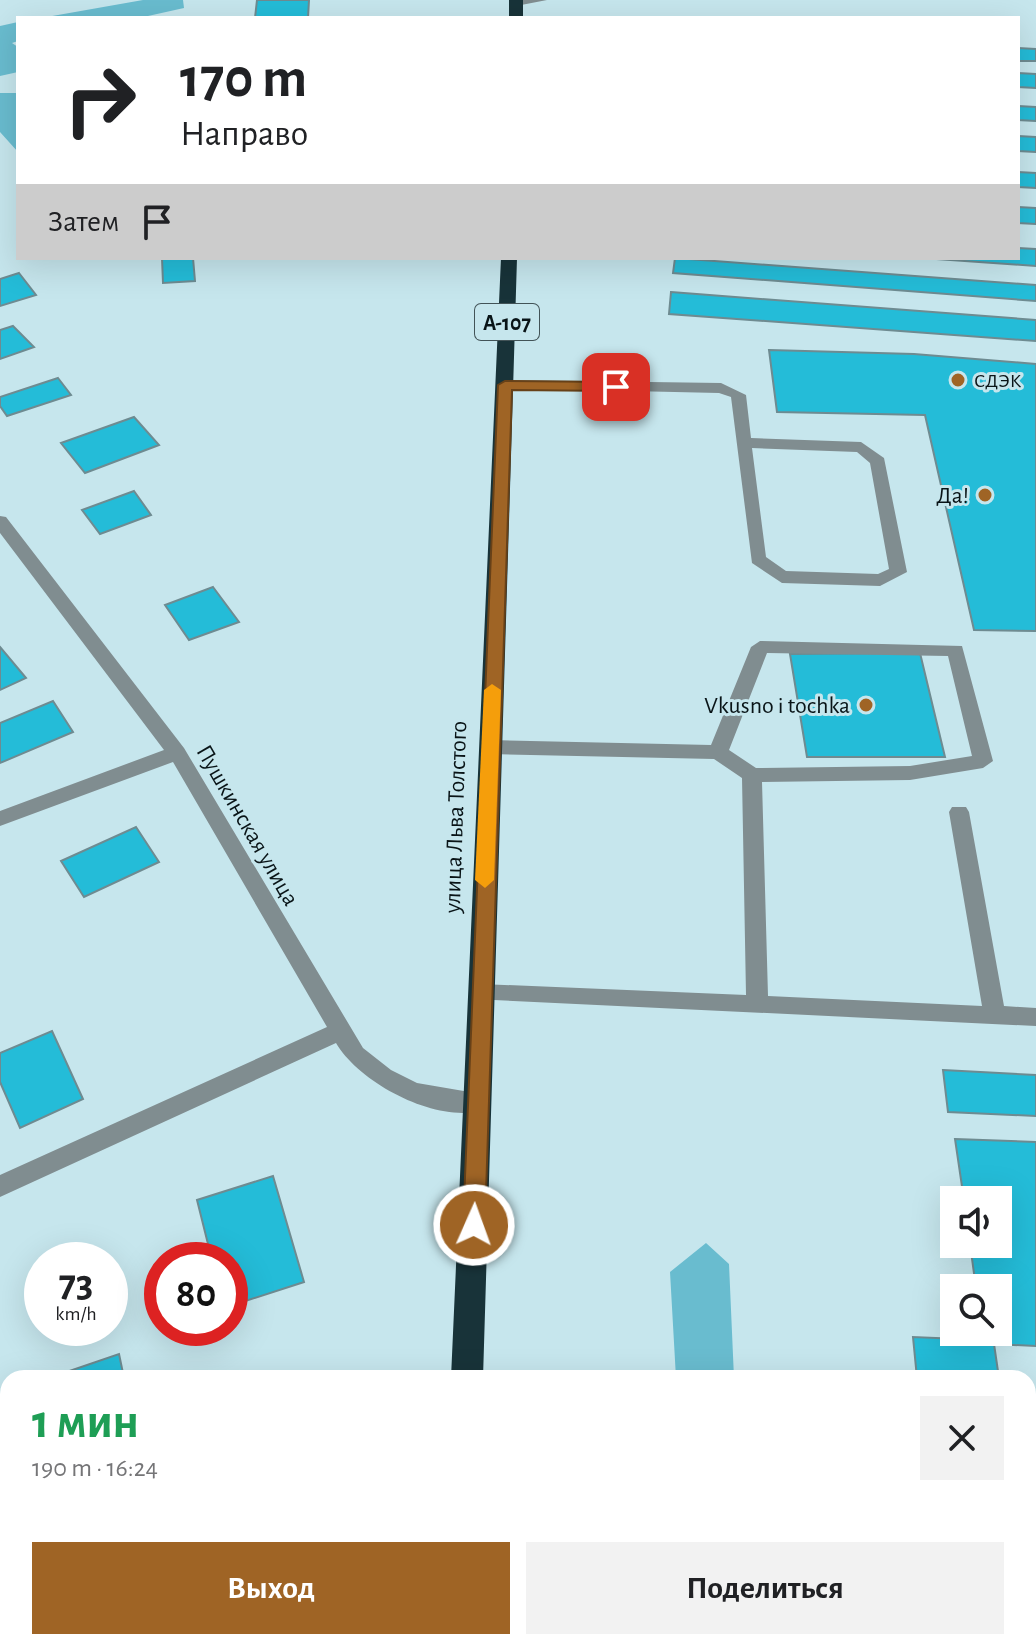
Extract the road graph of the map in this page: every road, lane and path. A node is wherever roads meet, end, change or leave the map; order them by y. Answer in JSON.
{"nodes":[{"id":1,"x":541,"y":0,"type":"edge"},
{"id":2,"x":516,"y":7,"type":"edge"},
{"id":3,"x":509,"y":260,"type":"edge"},
{"id":4,"x":505,"y":385,"type":"junction"},
{"id":5,"x":745,"y":443,"type":"junction"},
{"id":6,"x":0,"y":521,"type":"edge"},
{"id":7,"x":490,"y":747,"type":"junction"},
{"id":8,"x":718,"y":752,"type":"junction"},
{"id":9,"x":177,"y":753,"type":"junction"},
{"id":10,"x":752,"y":775,"type":"junction"},
{"id":11,"x":959,"y":812,"type":"dead end"},
{"id":12,"x":0,"y":819,"type":"edge"},
{"id":13,"x":481,"y":993,"type":"junction"},
{"id":14,"x":757,"y":1004,"type":"junction"},
{"id":15,"x":995,"y":1015,"type":"junction"},
{"id":16,"x":1036,"y":1017,"type":"edge"},
{"id":17,"x":339,"y":1032,"type":"junction"},
{"id":18,"x":479,"y":1102,"type":"junction"},
{"id":19,"x":0,"y":1186,"type":"edge"},
{"id":20,"x":467,"y":1370,"type":"edge"}],
"edges":[{"from":1,"to":2,"type":"street"},
{"from":3,"to":4,"type":"highway","name":"улица Льва Толстого","number":"А-107"},
{"from":4,"to":5,"type":"street"},
{"from":4,"to":7,"type":"highway","name":"улица Льва Толстого","number":"А-107"},
{"from":5,"to":5,"type":"street"},
{"from":6,"to":9,"type":"street","name":"Пушкинская улица"},
{"from":7,"to":8,"type":"street"},
{"from":7,"to":13,"type":"highway","name":"улица Льва Толстого","number":"А-107"},
{"from":8,"to":10,"type":"street"},
{"from":8,"to":10,"type":"street"},
{"from":9,"to":12,"type":"street"},
{"from":9,"to":17,"type":"street","name":"Пушкинская улица"},
{"from":10,"to":14,"type":"street"},
{"from":11,"to":15,"type":"street"},
{"from":13,"to":14,"type":"street"},
{"from":13,"to":18,"type":"highway","name":"улица Льва Толстого","number":"А-107"},
{"from":14,"to":15,"type":"street"},
{"from":15,"to":16,"type":"street"},
{"from":17,"to":18,"type":"street","name":"Пушкинская улица"},
{"from":17,"to":19,"type":"street"},
{"from":18,"to":20,"type":"highway","name":"улица Льва Толстого","number":"А-107"}]}
